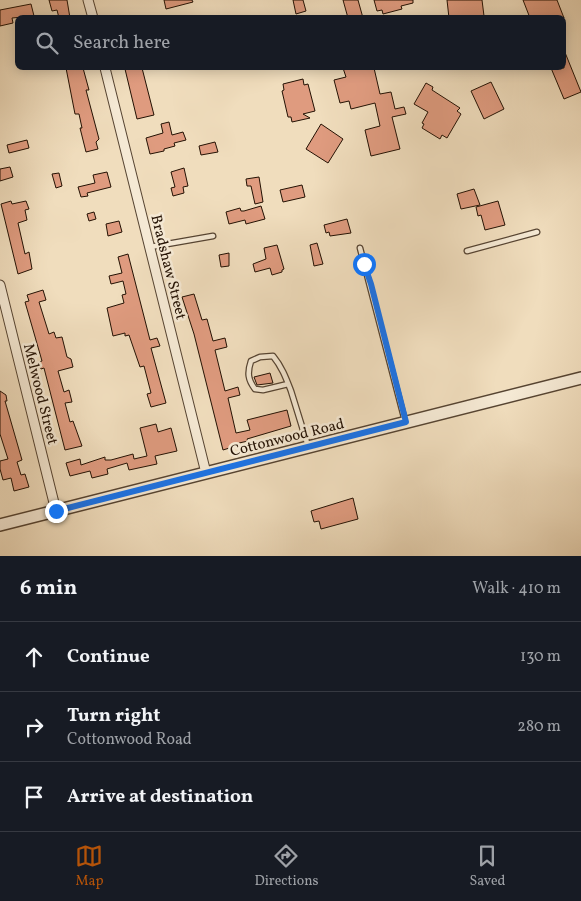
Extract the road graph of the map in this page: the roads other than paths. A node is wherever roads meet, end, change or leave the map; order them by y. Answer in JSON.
{"nodes":[{"id":1,"x":88,"y":0,"type":"edge"},
{"id":2,"x":92,"y":15,"type":"edge"},
{"id":3,"x":106,"y":70,"type":"edge"},
{"id":4,"x":537,"y":232,"type":"dead end"},
{"id":5,"x":213,"y":236,"type":"dead end"},
{"id":6,"x":150,"y":247,"type":"junction"},
{"id":7,"x":360,"y":248,"type":"dead end"},
{"id":8,"x":467,"y":251,"type":"dead end"},
{"id":9,"x":0,"y":285,"type":"edge"},
{"id":10,"x":581,"y":378,"type":"edge"},
{"id":11,"x":288,"y":384,"type":"junction"},
{"id":12,"x":406,"y":422,"type":"junction"},
{"id":13,"x":308,"y":447,"type":"junction"},
{"id":14,"x":206,"y":473,"type":"junction"},
{"id":15,"x":56,"y":511,"type":"junction"},
{"id":16,"x":0,"y":525,"type":"edge"}],
"edges":[{"from":1,"to":2,"type":"street"},
{"from":3,"to":6,"type":"street","name":"Bradshaw Street"},
{"from":4,"to":8,"type":"lane"},
{"from":5,"to":6,"type":"lane"},
{"from":6,"to":14,"type":"street","name":"Bradshaw Street"},
{"from":7,"to":12,"type":"lane"},
{"from":9,"to":15,"type":"street","name":"Melwood Street"},
{"from":10,"to":12,"type":"street","name":"Cottonwood Road"},
{"from":11,"to":11,"type":"lane"},
{"from":11,"to":13,"type":"lane"},
{"from":12,"to":13,"type":"street","name":"Cottonwood Road"},
{"from":13,"to":14,"type":"street","name":"Cottonwood Road"},
{"from":14,"to":15,"type":"street","name":"Cottonwood Road"},
{"from":15,"to":16,"type":"street","name":"Cottonwood Road"}]}
